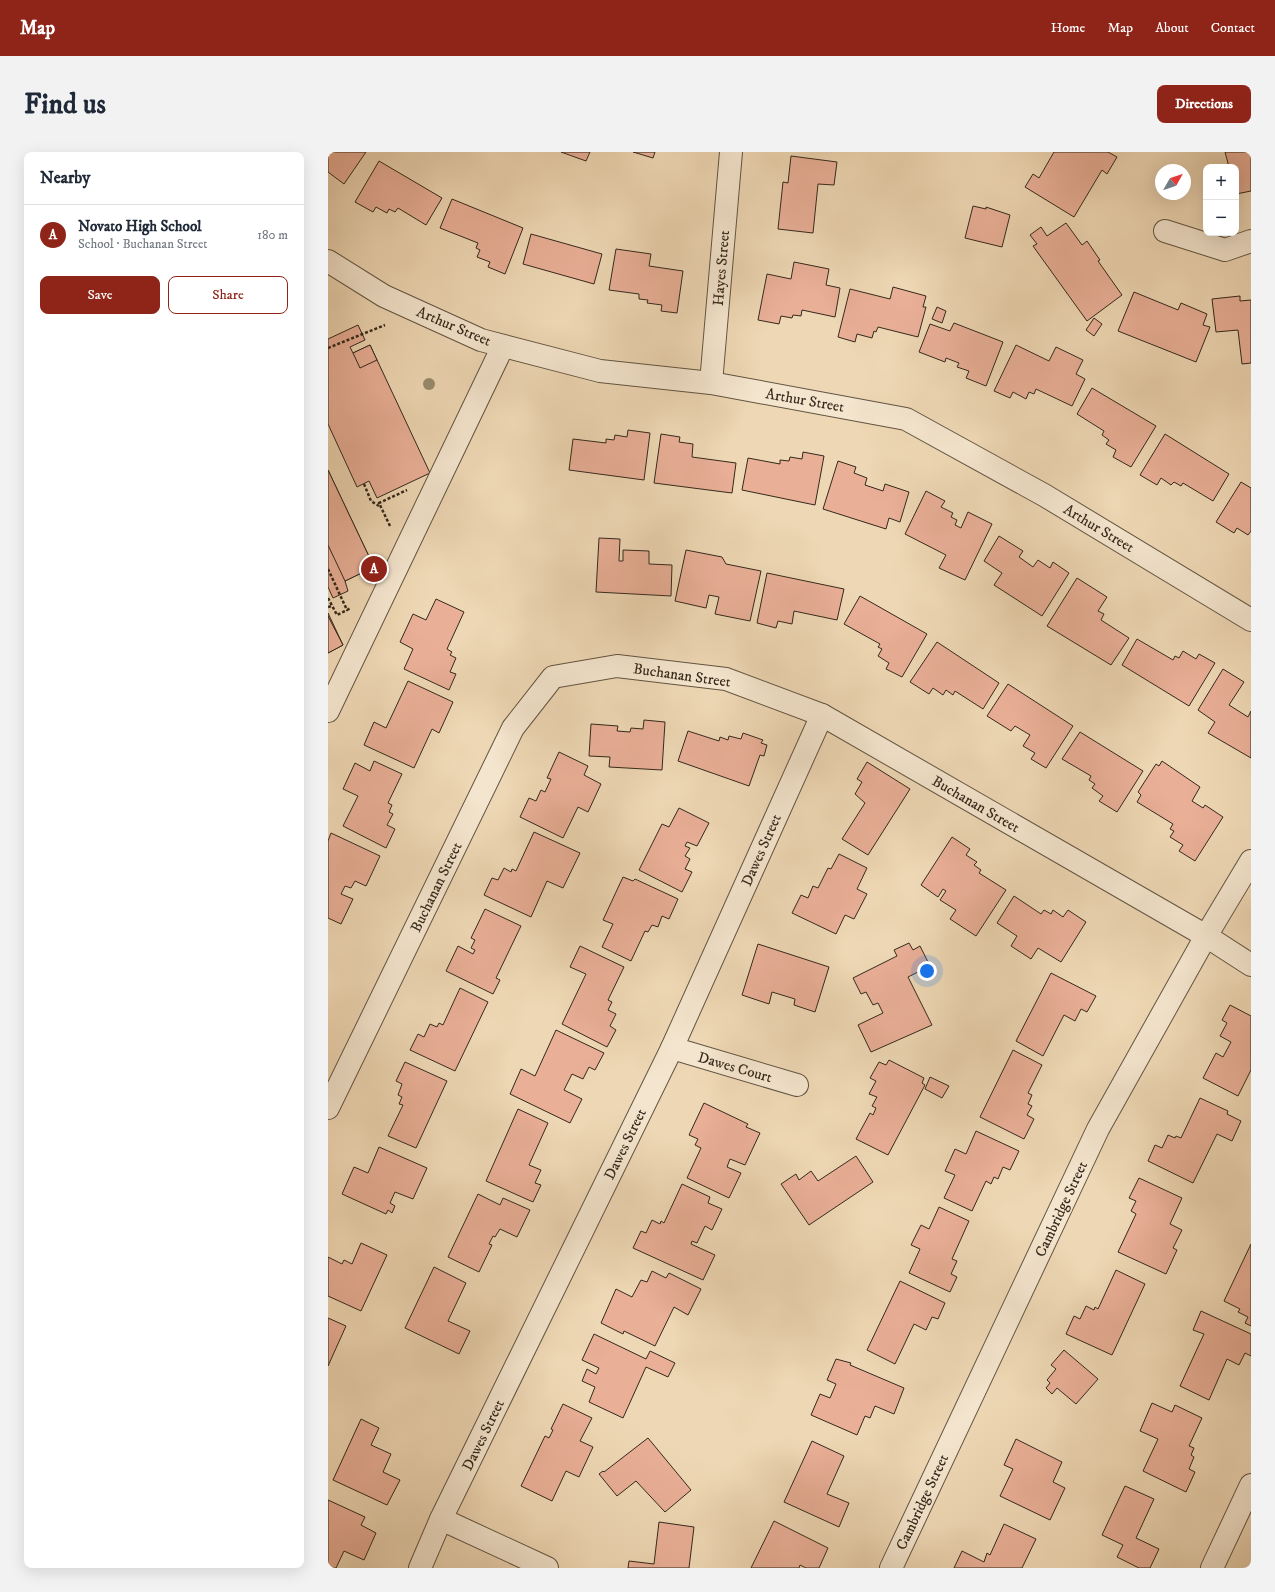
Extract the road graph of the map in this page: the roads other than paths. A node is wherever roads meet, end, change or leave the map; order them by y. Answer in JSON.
{"nodes":[{"id":1,"x":731,"y":152,"type":"edge"},
{"id":2,"x":1165,"y":231,"type":"dead end"},
{"id":3,"x":1251,"y":241,"type":"edge"},
{"id":4,"x":328,"y":261,"type":"edge"},
{"id":5,"x":503,"y":346,"type":"junction"},
{"id":6,"x":711,"y":383,"type":"junction"},
{"id":7,"x":1251,"y":620,"type":"edge"},
{"id":8,"x":328,"y":711,"type":"edge"},
{"id":9,"x":822,"y":715,"type":"junction"},
{"id":10,"x":1251,"y":861,"type":"edge"},
{"id":11,"x":1206,"y":936,"type":"junction"},
{"id":12,"x":1251,"y":965,"type":"edge"},
{"id":13,"x":672,"y":1048,"type":"junction"},
{"id":14,"x":797,"y":1085,"type":"dead end"},
{"id":15,"x":328,"y":1108,"type":"edge"},
{"id":16,"x":1251,"y":1485,"type":"edge"},
{"id":17,"x":441,"y":1520,"type":"junction"},
{"id":18,"x":420,"y":1568,"type":"edge"},
{"id":19,"x":546,"y":1568,"type":"edge"},
{"id":20,"x":890,"y":1568,"type":"edge"},
{"id":21,"x":1212,"y":1568,"type":"edge"}],
"edges":[{"from":1,"to":6,"type":"street","name":"Hayes Street"},
{"from":2,"to":3,"type":"street"},
{"from":4,"to":5,"type":"street","name":"Arthur Street"},
{"from":5,"to":6,"type":"street","name":"Arthur Street"},
{"from":5,"to":8,"type":"street"},
{"from":6,"to":7,"type":"street","name":"Arthur Street"},
{"from":9,"to":11,"type":"street","name":"Buchanan Street"},
{"from":9,"to":13,"type":"street","name":"Dawes Street"},
{"from":9,"to":15,"type":"street","name":"Buchanan Street"},
{"from":10,"to":11,"type":"street","name":"Cambridge Street"},
{"from":11,"to":12,"type":"street","name":"Buchanan Street"},
{"from":11,"to":20,"type":"street","name":"Cambridge Street"},
{"from":13,"to":14,"type":"street","name":"Dawes Court"},
{"from":13,"to":17,"type":"street","name":"Dawes Street"},
{"from":16,"to":21,"type":"street"},
{"from":17,"to":18,"type":"street","name":"Dawes Street"},
{"from":17,"to":19,"type":"street"}]}
